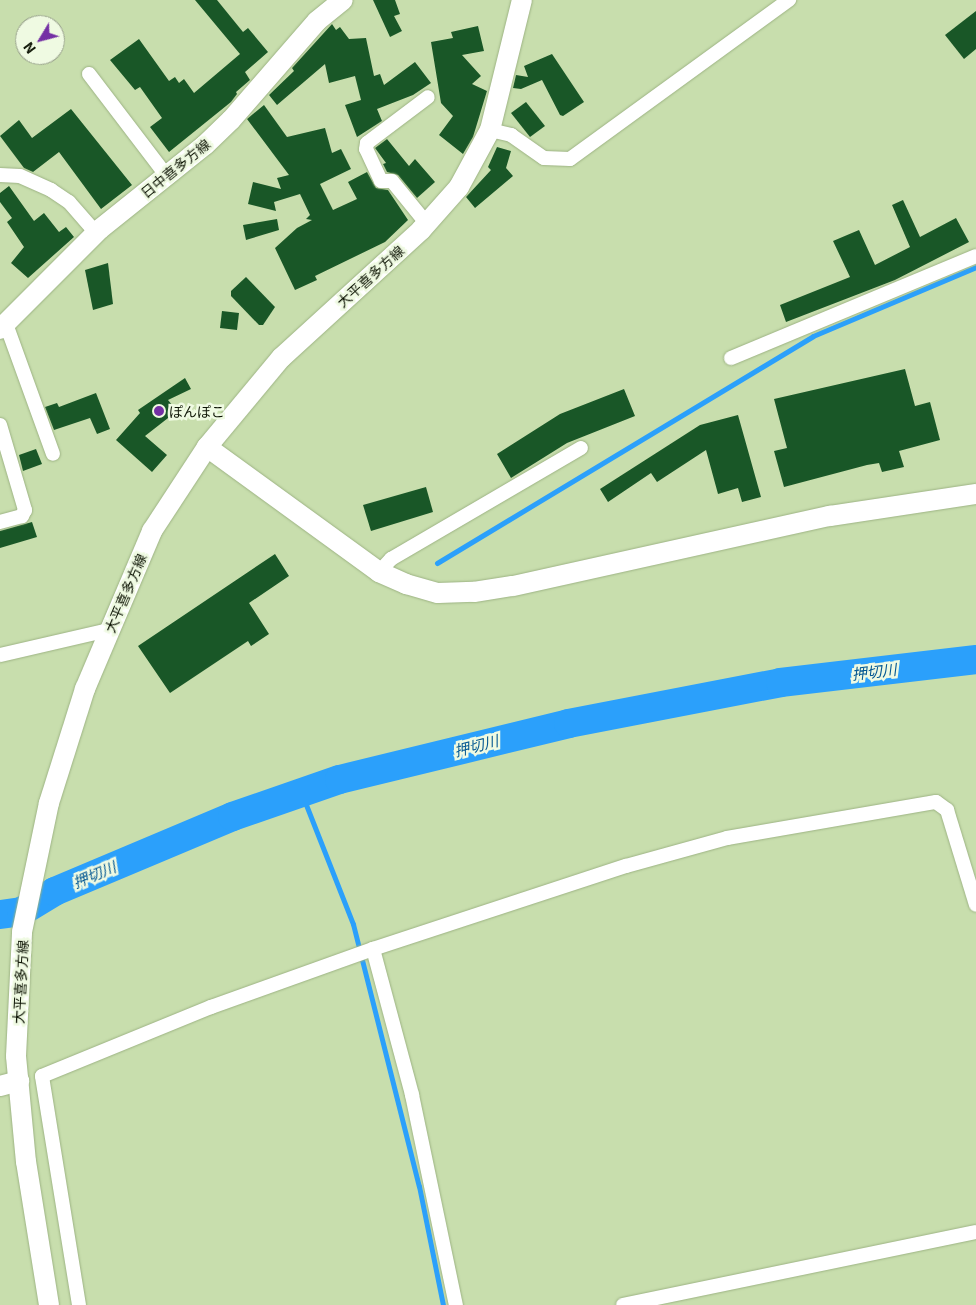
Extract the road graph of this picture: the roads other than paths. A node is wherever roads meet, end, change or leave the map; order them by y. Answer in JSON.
{"nodes":[{"id":1,"x":343,"y":0,"type":"edge"},
{"id":2,"x":522,"y":0,"type":"edge"},
{"id":3,"x":790,"y":0,"type":"edge"},
{"id":4,"x":88,"y":74,"type":"dead end"},
{"id":5,"x":428,"y":97,"type":"dead end"},
{"id":6,"x":490,"y":130,"type":"junction"},
{"id":7,"x":0,"y":175,"type":"edge"},
{"id":8,"x":166,"y":175,"type":"junction"},
{"id":9,"x":427,"y":224,"type":"junction"},
{"id":10,"x":96,"y":233,"type":"junction"},
{"id":11,"x":976,"y":256,"type":"edge"},
{"id":12,"x":3,"y":327,"type":"edge"},
{"id":13,"x":731,"y":358,"type":"dead end"},
{"id":14,"x":0,"y":425,"type":"edge"},
{"id":15,"x":207,"y":447,"type":"junction"},
{"id":16,"x":581,"y":448,"type":"dead end"},
{"id":17,"x":4,"y":454,"type":"edge"},
{"id":18,"x":53,"y":454,"type":"dead end"},
{"id":19,"x":976,"y":494,"type":"edge"},
{"id":20,"x":0,"y":522,"type":"edge"},
{"id":21,"x":379,"y":572,"type":"junction"},
{"id":22,"x":108,"y":630,"type":"junction"},
{"id":23,"x":0,"y":655,"type":"edge"},
{"id":24,"x":976,"y":905,"type":"edge"},
{"id":25,"x":373,"y":949,"type":"junction"},
{"id":26,"x":10,"y":1083,"type":"edge"},
{"id":27,"x":976,"y":1232,"type":"edge"},
{"id":28,"x":49,"y":1305,"type":"edge"},
{"id":29,"x":79,"y":1305,"type":"edge"},
{"id":30,"x":456,"y":1305,"type":"edge"},
{"id":31,"x":623,"y":1305,"type":"edge"}],
"edges":[{"from":1,"to":8,"type":"main road","name":"日中喜多方線"},
{"from":2,"to":6,"type":"main road","name":"大平喜多方線"},
{"from":3,"to":6,"type":"street"},
{"from":4,"to":8,"type":"street"},
{"from":5,"to":9,"type":"street"},
{"from":6,"to":9,"type":"main road","name":"大平喜多方線"},
{"from":7,"to":10,"type":"street"},
{"from":8,"to":10,"type":"main road","name":"日中喜多方線"},
{"from":9,"to":15,"type":"main road","name":"大平喜多方線"},
{"from":10,"to":12,"type":"main road","name":"日中喜多方線"},
{"from":11,"to":13,"type":"street"},
{"from":12,"to":18,"type":"street"},
{"from":14,"to":17,"type":"street"},
{"from":15,"to":21,"type":"main road"},
{"from":15,"to":22,"type":"main road","name":"大平喜多方線"},
{"from":16,"to":21,"type":"street"},
{"from":17,"to":20,"type":"street"},
{"from":19,"to":21,"type":"main road"},
{"from":22,"to":23,"type":"street"},
{"from":22,"to":26,"type":"main road","name":"大平喜多方線"},
{"from":24,"to":25,"type":"street"},
{"from":25,"to":29,"type":"street"},
{"from":25,"to":30,"type":"street"},
{"from":26,"to":28,"type":"main road","name":"大平喜多方線"},
{"from":27,"to":31,"type":"street"}]}
